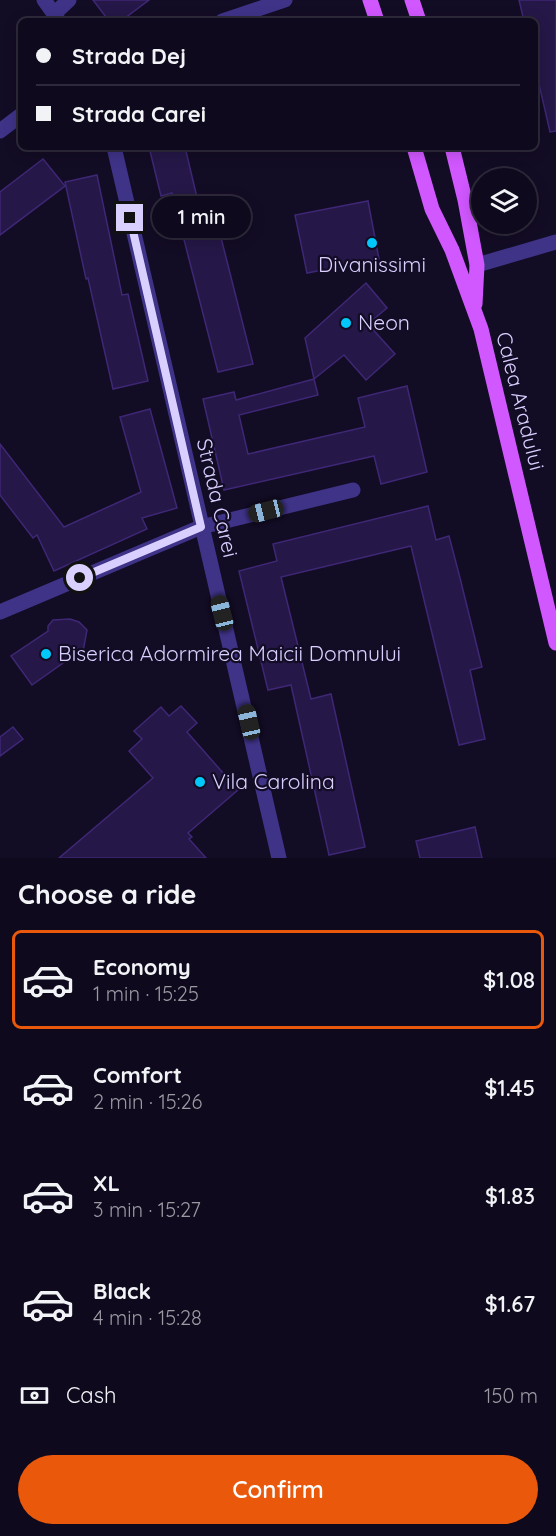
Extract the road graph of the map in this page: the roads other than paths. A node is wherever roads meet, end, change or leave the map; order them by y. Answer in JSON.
{"nodes":[{"id":1,"x":45,"y":0,"type":"edge"},
{"id":2,"x":69,"y":0,"type":"edge"},
{"id":3,"x":285,"y":0,"type":"edge"},
{"id":4,"x":370,"y":0,"type":"edge"},
{"id":5,"x":412,"y":0,"type":"edge"},
{"id":6,"x":57,"y":17,"type":"edge"},
{"id":7,"x":231,"y":18,"type":"edge"},
{"id":8,"x":376,"y":18,"type":"edge"},
{"id":9,"x":418,"y":18,"type":"edge"},
{"id":10,"x":18,"y":117,"type":"edge"},
{"id":11,"x":0,"y":131,"type":"edge"},
{"id":12,"x":115,"y":150,"type":"edge"},
{"id":13,"x":415,"y":150,"type":"edge"},
{"id":14,"x":453,"y":150,"type":"edge"},
{"id":15,"x":556,"y":242,"type":"edge"},
{"id":16,"x":477,"y":266,"type":"junction"},
{"id":17,"x":475,"y":310,"type":"junction"},
{"id":18,"x":353,"y":490,"type":"dead end"},
{"id":19,"x":201,"y":527,"type":"junction"},
{"id":20,"x":0,"y":612,"type":"edge"},
{"id":21,"x":556,"y":643,"type":"edge"},
{"id":22,"x":279,"y":858,"type":"edge"}],
"edges":[{"from":1,"to":6,"type":"street"},
{"from":2,"to":6,"type":"street"},
{"from":3,"to":7,"type":"street"},
{"from":4,"to":8,"type":"main road"},
{"from":5,"to":9,"type":"main road"},
{"from":10,"to":11,"type":"street"},
{"from":12,"to":19,"type":"street","name":"Strada Carei"},
{"from":13,"to":17,"type":"main road","name":"Calea Aradului"},
{"from":14,"to":16,"type":"main road","name":"Calea Aradului"},
{"from":15,"to":16,"type":"street"},
{"from":16,"to":17,"type":"main road","name":"Calea Aradului"},
{"from":17,"to":21,"type":"main road","name":"Calea Aradului"},
{"from":18,"to":19,"type":"street"},
{"from":19,"to":20,"type":"street"},
{"from":19,"to":22,"type":"street","name":"Strada Carei"}]}
